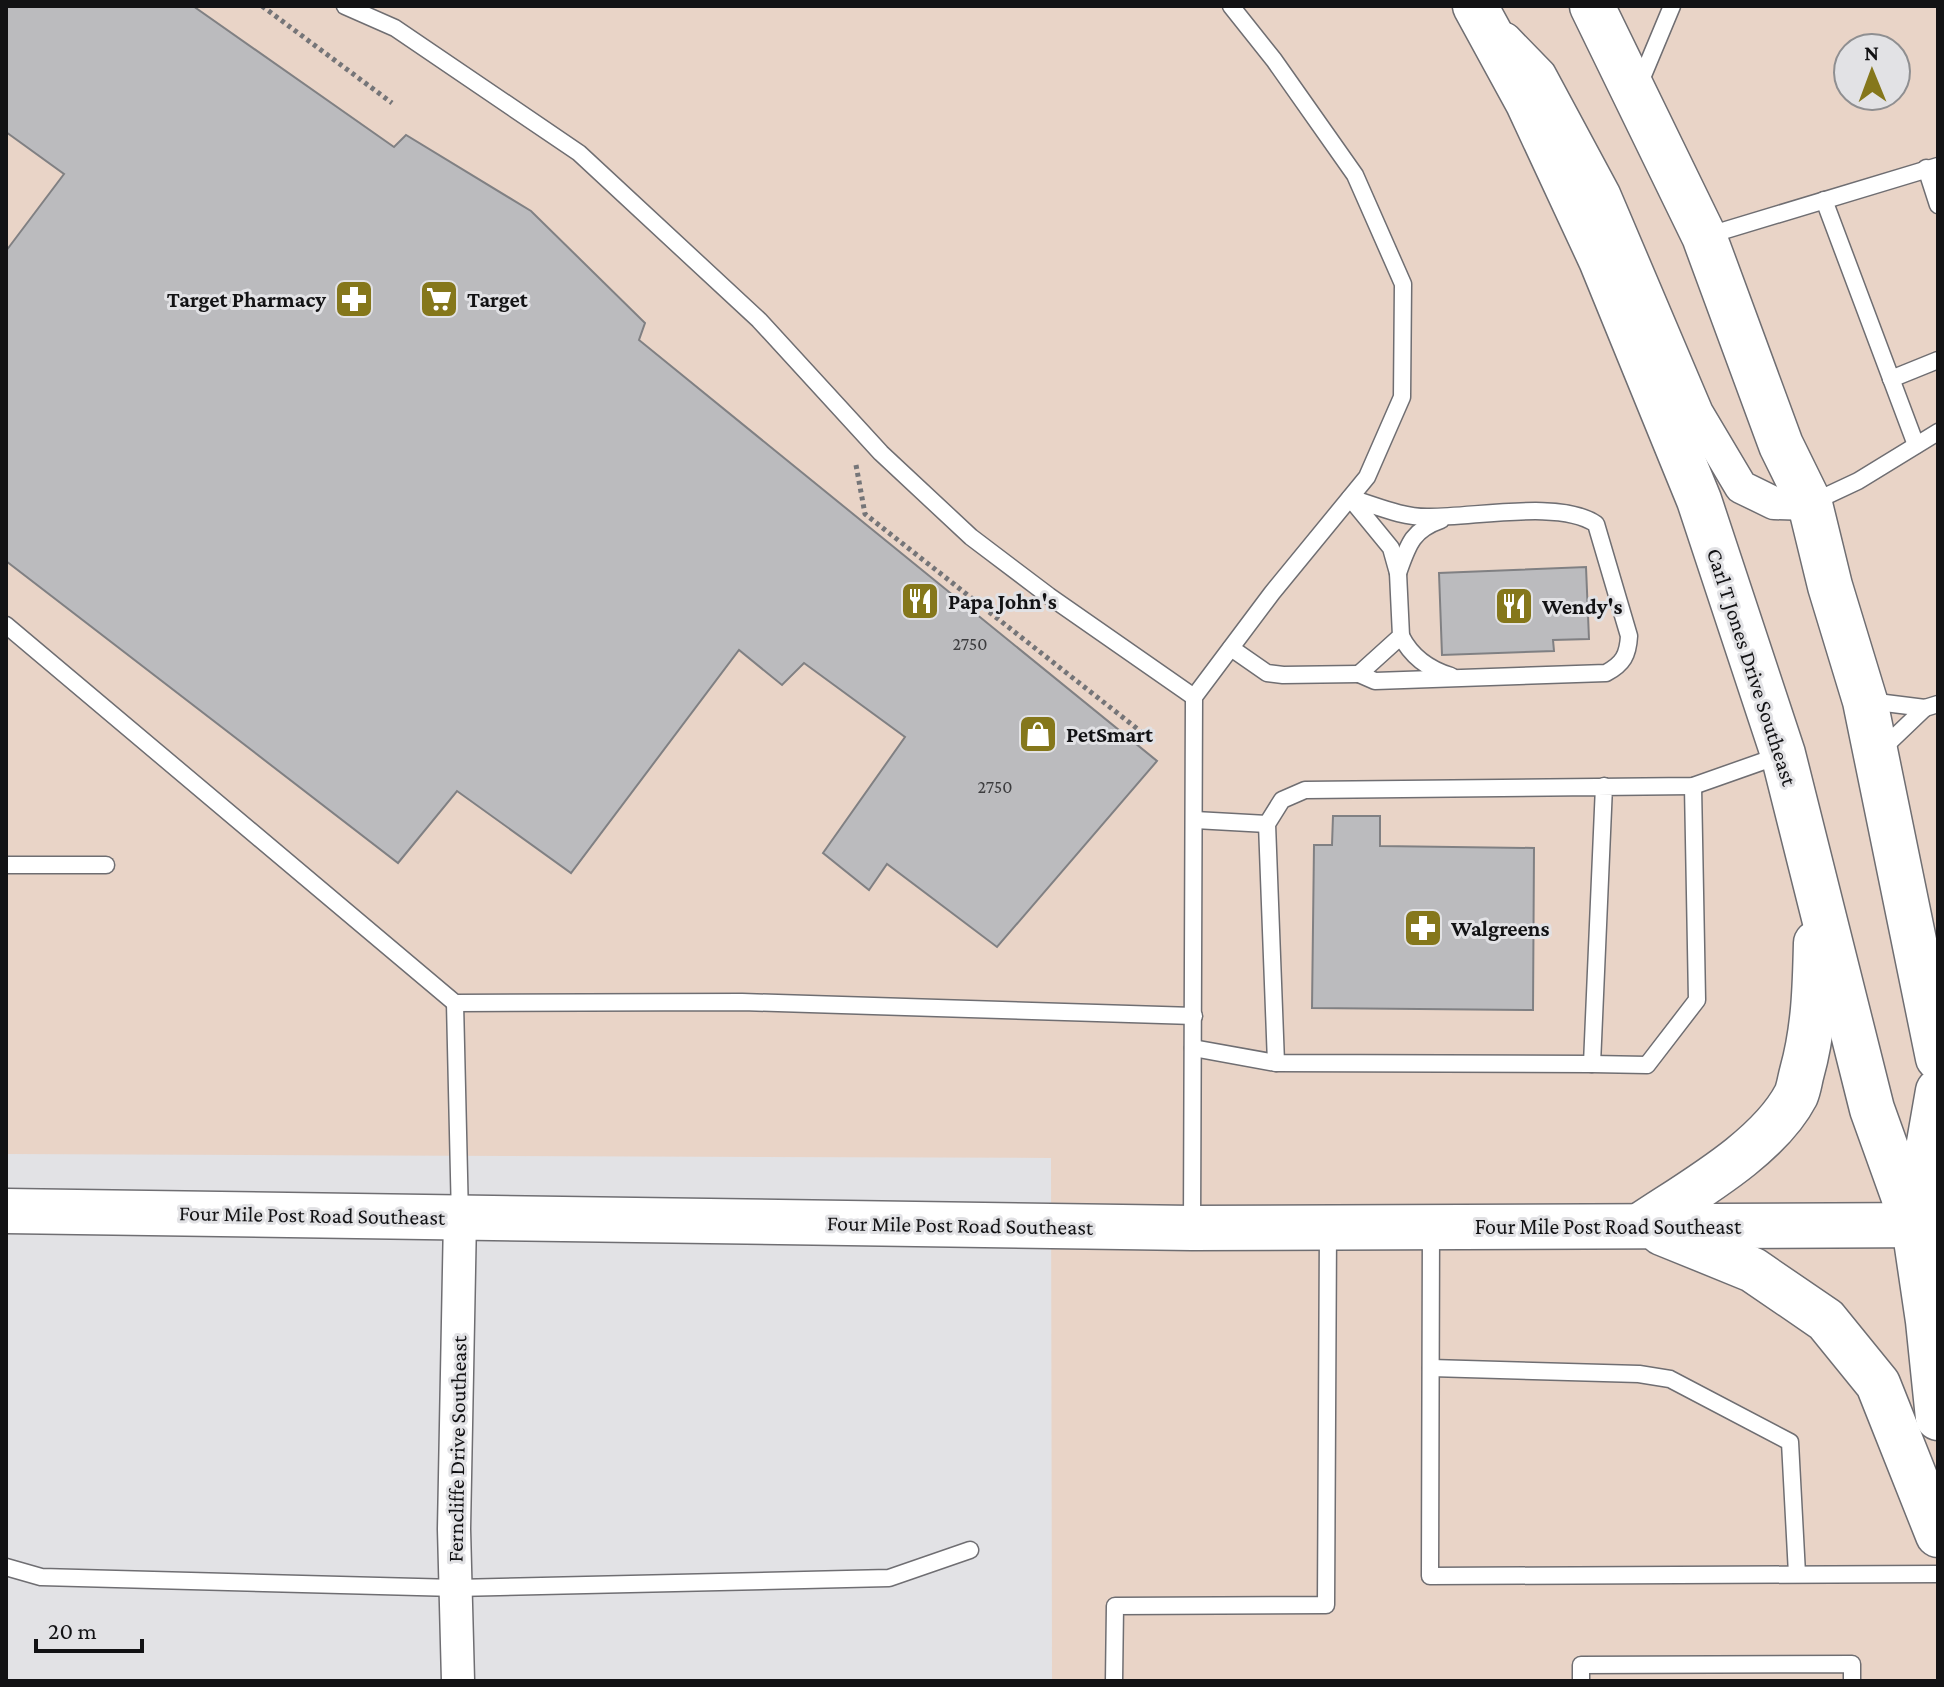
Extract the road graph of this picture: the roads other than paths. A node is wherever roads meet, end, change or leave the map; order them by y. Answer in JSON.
{"nodes":[{"id":1,"x":345,"y":6,"type":"edge"},
{"id":2,"x":1231,"y":6,"type":"edge"},
{"id":3,"x":1475,"y":6,"type":"edge"},
{"id":4,"x":1592,"y":6,"type":"edge"},
{"id":5,"x":1672,"y":6,"type":"edge"},
{"id":6,"x":1636,"y":94,"type":"junction"},
{"id":7,"x":1932,"y":167,"type":"edge"},
{"id":8,"x":1824,"y":200,"type":"junction"},
{"id":9,"x":1938,"y":205,"type":"edge"},
{"id":10,"x":1704,"y":236,"type":"junction"},
{"id":11,"x":1938,"y":360,"type":"edge"},
{"id":12,"x":1891,"y":379,"type":"junction"},
{"id":13,"x":1938,"y":432,"type":"edge"},
{"id":14,"x":1916,"y":445,"type":"junction"},
{"id":15,"x":1350,"y":498,"type":"junction"},
{"id":16,"x":1810,"y":504,"type":"junction"},
{"id":17,"x":1450,"y":516,"type":"junction"},
{"id":18,"x":1398,"y":573,"type":"junction"},
{"id":19,"x":6,"y":625,"type":"edge"},
{"id":20,"x":1401,"y":636,"type":"junction"},
{"id":21,"x":1231,"y":648,"type":"junction"},
{"id":22,"x":1359,"y":674,"type":"junction"},
{"id":23,"x":1459,"y":678,"type":"junction"},
{"id":24,"x":1194,"y":697,"type":"junction"},
{"id":25,"x":1865,"y":701,"type":"junction"},
{"id":26,"x":1932,"y":706,"type":"edge"},
{"id":27,"x":1783,"y":754,"type":"junction"},
{"id":28,"x":1876,"y":755,"type":"junction"},
{"id":29,"x":1604,"y":786,"type":"junction"},
{"id":30,"x":1693,"y":786,"type":"junction"},
{"id":31,"x":1195,"y":820,"type":"junction"},
{"id":32,"x":1267,"y":824,"type":"junction"},
{"id":33,"x":6,"y":865,"type":"edge"},
{"id":34,"x":106,"y":865,"type":"dead end"},
{"id":35,"x":1817,"y":886,"type":"junction"},
{"id":36,"x":455,"y":1003,"type":"junction"},
{"id":37,"x":1194,"y":1016,"type":"junction"},
{"id":38,"x":1193,"y":1048,"type":"junction"},
{"id":39,"x":1938,"y":1058,"type":"edge"},
{"id":40,"x":1276,"y":1063,"type":"junction"},
{"id":41,"x":1592,"y":1064,"type":"junction"},
{"id":42,"x":1938,"y":1091,"type":"edge"},
{"id":43,"x":6,"y":1211,"type":"edge"},
{"id":44,"x":460,"y":1218,"type":"junction"},
{"id":45,"x":1641,"y":1225,"type":"junction"},
{"id":46,"x":1926,"y":1225,"type":"edge"},
{"id":47,"x":1431,"y":1226,"type":"junction"},
{"id":48,"x":1328,"y":1227,"type":"junction"},
{"id":49,"x":1192,"y":1228,"type":"junction"},
{"id":50,"x":1431,"y":1368,"type":"junction"},
{"id":51,"x":1938,"y":1418,"type":"edge"},
{"id":52,"x":1938,"y":1535,"type":"edge"},
{"id":53,"x":970,"y":1550,"type":"dead end"},
{"id":54,"x":6,"y":1567,"type":"edge"},
{"id":55,"x":1797,"y":1574,"type":"junction"},
{"id":56,"x":1938,"y":1574,"type":"edge"},
{"id":57,"x":456,"y":1588,"type":"junction"},
{"id":58,"x":458,"y":1681,"type":"edge"},
{"id":59,"x":1114,"y":1681,"type":"edge"},
{"id":60,"x":1581,"y":1681,"type":"edge"},
{"id":61,"x":1852,"y":1681,"type":"edge"}],
"edges":[{"from":1,"to":24,"type":"lane"},
{"from":2,"to":15,"type":"lane"},
{"from":3,"to":16,"type":"street"},
{"from":3,"to":27,"type":"main road","name":"Carl T Jones Drive Southeast"},
{"from":4,"to":6,"type":"main road"},
{"from":5,"to":6,"type":"lane"},
{"from":6,"to":10,"type":"main road"},
{"from":7,"to":8,"type":"lane"},
{"from":7,"to":9,"type":"lane"},
{"from":8,"to":10,"type":"lane"},
{"from":8,"to":12,"type":"lane"},
{"from":10,"to":16,"type":"main road"},
{"from":11,"to":12,"type":"lane"},
{"from":12,"to":14,"type":"lane"},
{"from":13,"to":14,"type":"lane"},
{"from":14,"to":16,"type":"lane"},
{"from":15,"to":17,"type":"lane"},
{"from":15,"to":18,"type":"lane"},
{"from":15,"to":21,"type":"lane"},
{"from":16,"to":25,"type":"main road"},
{"from":17,"to":18,"type":"lane"},
{"from":17,"to":23,"type":"lane"},
{"from":18,"to":20,"type":"lane"},
{"from":19,"to":36,"type":"lane"},
{"from":20,"to":22,"type":"lane"},
{"from":20,"to":23,"type":"lane"},
{"from":21,"to":22,"type":"lane"},
{"from":21,"to":24,"type":"lane"},
{"from":22,"to":23,"type":"lane"},
{"from":24,"to":31,"type":"lane"},
{"from":25,"to":26,"type":"lane"},
{"from":25,"to":28,"type":"main road"},
{"from":26,"to":28,"type":"lane"},
{"from":27,"to":30,"type":"lane"},
{"from":27,"to":35,"type":"main road","name":"Carl T Jones Drive Southeast"},
{"from":28,"to":39,"type":"main road"},
{"from":29,"to":30,"type":"lane"},
{"from":29,"to":32,"type":"lane"},
{"from":29,"to":41,"type":"lane"},
{"from":30,"to":41,"type":"lane"},
{"from":31,"to":32,"type":"lane"},
{"from":31,"to":37,"type":"lane"},
{"from":32,"to":40,"type":"lane"},
{"from":33,"to":34,"type":"lane"},
{"from":35,"to":45,"type":"main road"},
{"from":35,"to":46,"type":"main road","name":"Carl T Jones Drive Southeast"},
{"from":36,"to":37,"type":"lane"},
{"from":36,"to":44,"type":"lane"},
{"from":37,"to":38,"type":"lane"},
{"from":38,"to":40,"type":"lane"},
{"from":38,"to":49,"type":"lane"},
{"from":40,"to":41,"type":"lane"},
{"from":42,"to":46,"type":"main road"},
{"from":43,"to":44,"type":"main road","name":"Four Mile Post Road Southeast"},
{"from":44,"to":49,"type":"main road","name":"Four Mile Post Road Southeast"},
{"from":44,"to":57,"type":"street","name":"Ferncliffe Drive Southeast"},
{"from":45,"to":46,"type":"main road","name":"Four Mile Post Road Southeast"},
{"from":45,"to":47,"type":"main road","name":"Four Mile Post Road Southeast"},
{"from":45,"to":52,"type":"main road"},
{"from":46,"to":51,"type":"main road"},
{"from":47,"to":48,"type":"main road","name":"Four Mile Post Road Southeast"},
{"from":47,"to":50,"type":"lane"},
{"from":48,"to":49,"type":"main road","name":"Four Mile Post Road Southeast"},
{"from":48,"to":59,"type":"lane"},
{"from":50,"to":55,"type":"lane"},
{"from":50,"to":55,"type":"lane"},
{"from":53,"to":57,"type":"lane"},
{"from":54,"to":57,"type":"lane"},
{"from":55,"to":56,"type":"lane"},
{"from":57,"to":58,"type":"street","name":"Ferncliffe Drive Southeast"},
{"from":60,"to":61,"type":"lane"}]}
